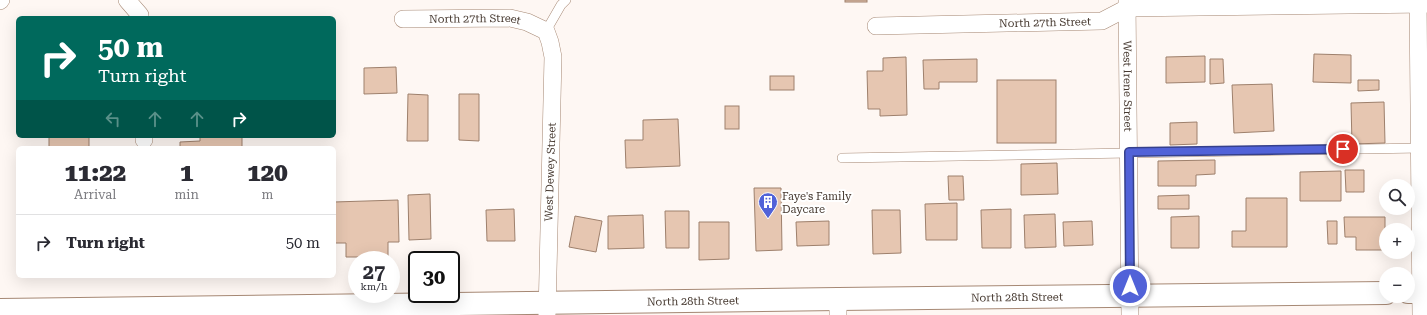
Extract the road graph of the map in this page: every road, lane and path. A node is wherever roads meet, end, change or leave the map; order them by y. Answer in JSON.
{"nodes":[{"id":1,"x":127,"y":0,"type":"edge"},
{"id":2,"x":566,"y":0,"type":"edge"},
{"id":3,"x":1421,"y":3,"type":"edge"},
{"id":4,"x":1127,"y":4,"type":"edge"},
{"id":5,"x":140,"y":16,"type":"edge"},
{"id":6,"x":403,"y":19,"type":"dead end"},
{"id":7,"x":876,"y":26,"type":"dead end"},
{"id":8,"x":546,"y":31,"type":"junction"},
{"id":9,"x":1423,"y":148,"type":"edge"},
{"id":10,"x":1129,"y":152,"type":"junction"},
{"id":11,"x":842,"y":158,"type":"dead end"},
{"id":12,"x":1419,"y":292,"type":"edge"},
{"id":13,"x":1379,"y":293,"type":"edge"},
{"id":14,"x":1130,"y":305,"type":"edge"},
{"id":15,"x":838,"y":307,"type":"edge"},
{"id":16,"x":547,"y":309,"type":"edge"},
{"id":17,"x":0,"y":310,"type":"edge"},
{"id":18,"x":256,"y":311,"type":"edge"},
{"id":19,"x":1421,"y":315,"type":"edge"}],
"edges":[{"from":1,"to":5,"type":"street"},
{"from":2,"to":8,"type":"lane"},
{"from":3,"to":4,"type":"street","name":"North 27th Street"},
{"from":3,"to":9,"type":"street"},
{"from":4,"to":7,"type":"street","name":"North 27th Street"},
{"from":4,"to":10,"type":"street","name":"West Irene Street"},
{"from":6,"to":8,"type":"street","name":"North 27th Street"},
{"from":8,"to":16,"type":"street","name":"West Dewey Street"},
{"from":9,"to":10,"type":"lane"},
{"from":9,"to":12,"type":"street"},
{"from":10,"to":11,"type":"lane"},
{"from":10,"to":14,"type":"street","name":"West Irene Street"},
{"from":12,"to":19,"type":"street"},
{"from":13,"to":14,"type":"street","name":"North 28th Street"},
{"from":14,"to":15,"type":"street","name":"North 28th Street"},
{"from":15,"to":16,"type":"street","name":"North 28th Street"},
{"from":16,"to":18,"type":"street","name":"North 28th Street"},
{"from":17,"to":18,"type":"street","name":"North 28th Street"}]}
